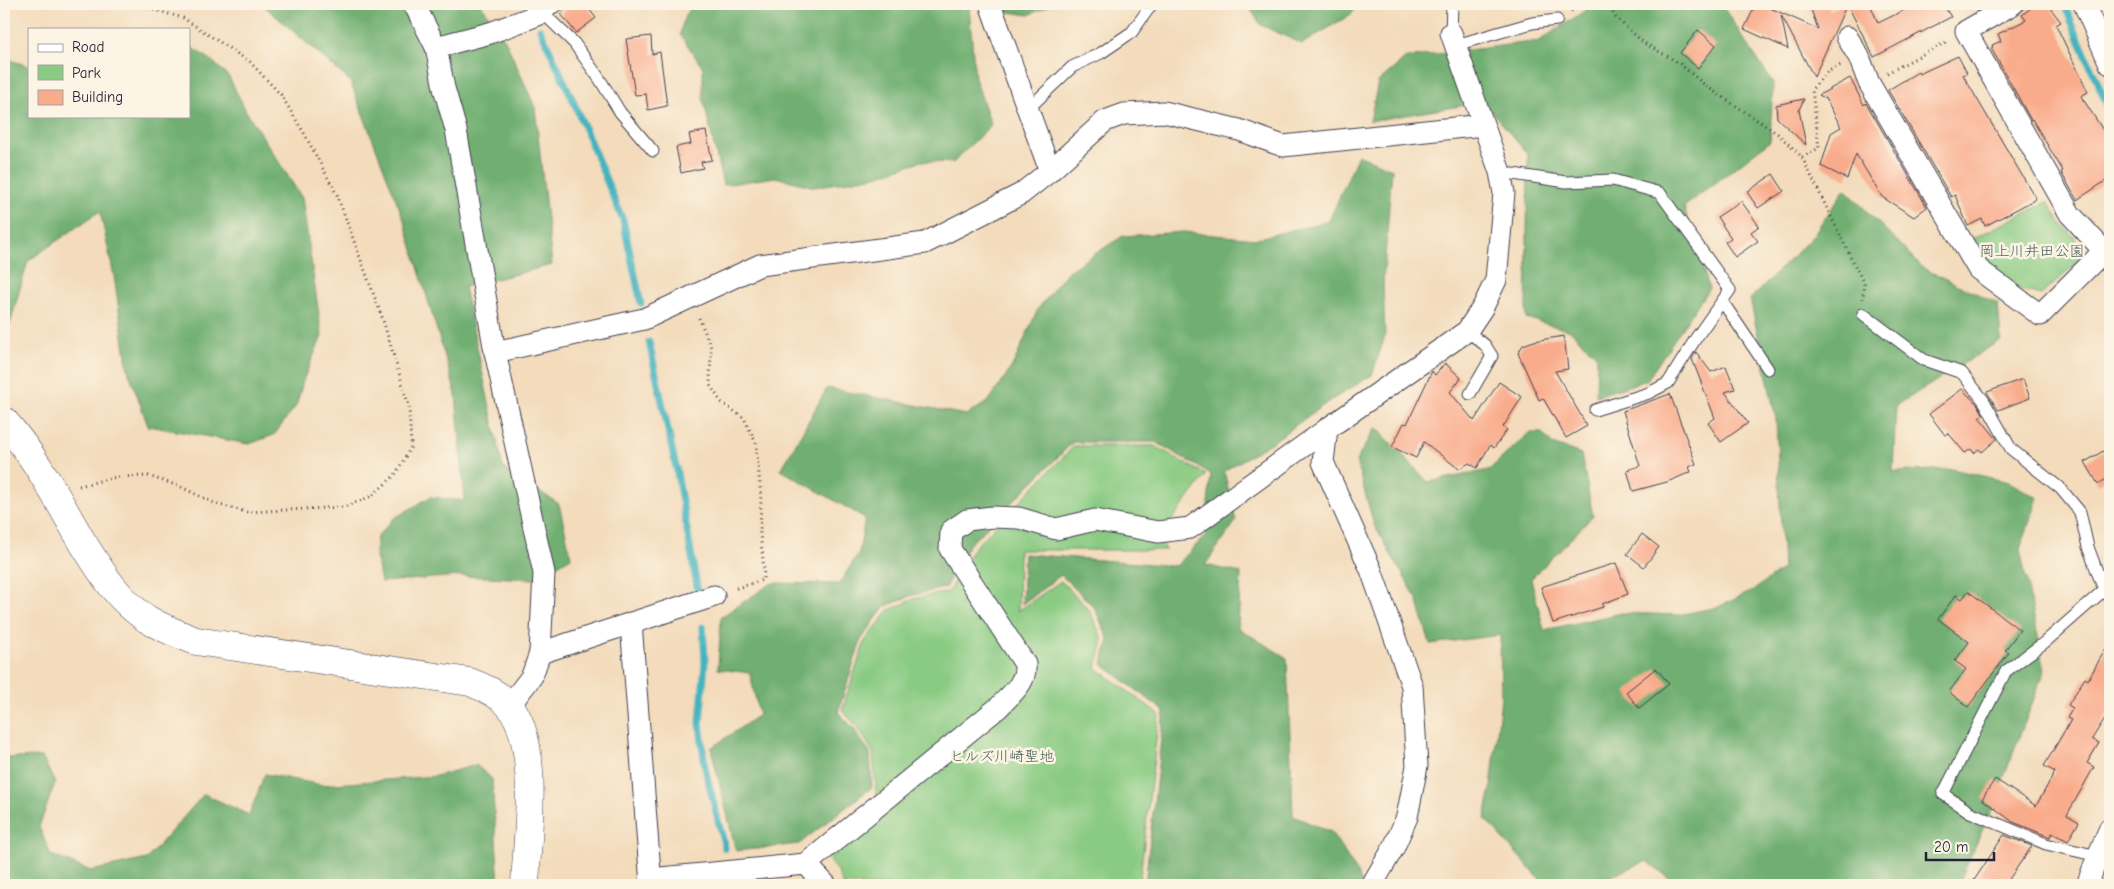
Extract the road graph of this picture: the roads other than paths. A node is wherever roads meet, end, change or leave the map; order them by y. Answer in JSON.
{"nodes":[{"id":1,"x":414,"y":4,"type":"edge"},
{"id":2,"x":990,"y":4,"type":"edge"},
{"id":3,"x":1152,"y":4,"type":"edge"},
{"id":4,"x":1452,"y":4,"type":"edge"},
{"id":5,"x":2013,"y":4,"type":"edge"},
{"id":6,"x":2084,"y":4,"type":"edge"},
{"id":7,"x":547,"y":7,"type":"edge"},
{"id":8,"x":1557,"y":20,"type":"dead end"},
{"id":9,"x":1847,"y":37,"type":"dead end"},
{"id":10,"x":1454,"y":39,"type":"junction"},
{"id":11,"x":436,"y":47,"type":"junction"},
{"id":12,"x":2110,"y":64,"type":"edge"},
{"id":13,"x":1029,"y":108,"type":"junction"},
{"id":14,"x":1483,"y":125,"type":"junction"},
{"id":15,"x":653,"y":151,"type":"dead end"},
{"id":16,"x":1050,"y":171,"type":"junction"},
{"id":17,"x":1500,"y":172,"type":"junction"},
{"id":18,"x":1722,"y":301,"type":"junction"},
{"id":19,"x":1863,"y":314,"type":"road end"},
{"id":20,"x":1466,"y":331,"type":"junction"},
{"id":21,"x":495,"y":352,"type":"junction"},
{"id":22,"x":1768,"y":370,"type":"dead end"},
{"id":23,"x":1470,"y":394,"type":"dead end"},
{"id":24,"x":1595,"y":410,"type":"dead end"},
{"id":25,"x":4,"y":421,"type":"edge"},
{"id":26,"x":1327,"y":429,"type":"junction"},
{"id":27,"x":2107,"y":593,"type":"edge"},
{"id":28,"x":714,"y":596,"type":"road end"},
{"id":29,"x":631,"y":623,"type":"junction"},
{"id":30,"x":540,"y":653,"type":"junction"},
{"id":31,"x":509,"y":706,"type":"junction"},
{"id":32,"x":2110,"y":828,"type":"edge"},
{"id":33,"x":2098,"y":856,"type":"junction"},
{"id":34,"x":806,"y":864,"type":"junction"},
{"id":35,"x":651,"y":882,"type":"edge"},
{"id":36,"x":525,"y":885,"type":"edge"},
{"id":37,"x":826,"y":885,"type":"edge"},
{"id":38,"x":1374,"y":885,"type":"edge"},
{"id":39,"x":2087,"y":885,"type":"edge"}],
"edges":[{"from":1,"to":11,"type":"street"},
{"from":2,"to":13,"type":"street"},
{"from":3,"to":13,"type":"lane"},
{"from":4,"to":10,"type":"lane"},
{"from":5,"to":9,"type":"street"},
{"from":6,"to":12,"type":"street"},
{"from":7,"to":11,"type":"street"},
{"from":7,"to":15,"type":"lane"},
{"from":8,"to":10,"type":"lane"},
{"from":10,"to":14,"type":"street"},
{"from":11,"to":21,"type":"street"},
{"from":13,"to":16,"type":"street"},
{"from":14,"to":16,"type":"street"},
{"from":14,"to":17,"type":"street"},
{"from":16,"to":21,"type":"street"},
{"from":17,"to":18,"type":"lane"},
{"from":17,"to":20,"type":"street"},
{"from":18,"to":22,"type":"lane"},
{"from":18,"to":24,"type":"lane"},
{"from":19,"to":27,"type":"lane"},
{"from":20,"to":23,"type":"lane"},
{"from":20,"to":26,"type":"street"},
{"from":21,"to":30,"type":"street"},
{"from":25,"to":31,"type":"street"},
{"from":26,"to":34,"type":"street"},
{"from":26,"to":38,"type":"street"},
{"from":27,"to":33,"type":"lane"},
{"from":28,"to":29,"type":"street"},
{"from":29,"to":30,"type":"street"},
{"from":29,"to":35,"type":"street"},
{"from":30,"to":31,"type":"street"},
{"from":31,"to":36,"type":"street"},
{"from":32,"to":33,"type":"street"},
{"from":33,"to":39,"type":"street"},
{"from":34,"to":35,"type":"street"},
{"from":34,"to":37,"type":"street"}]}
